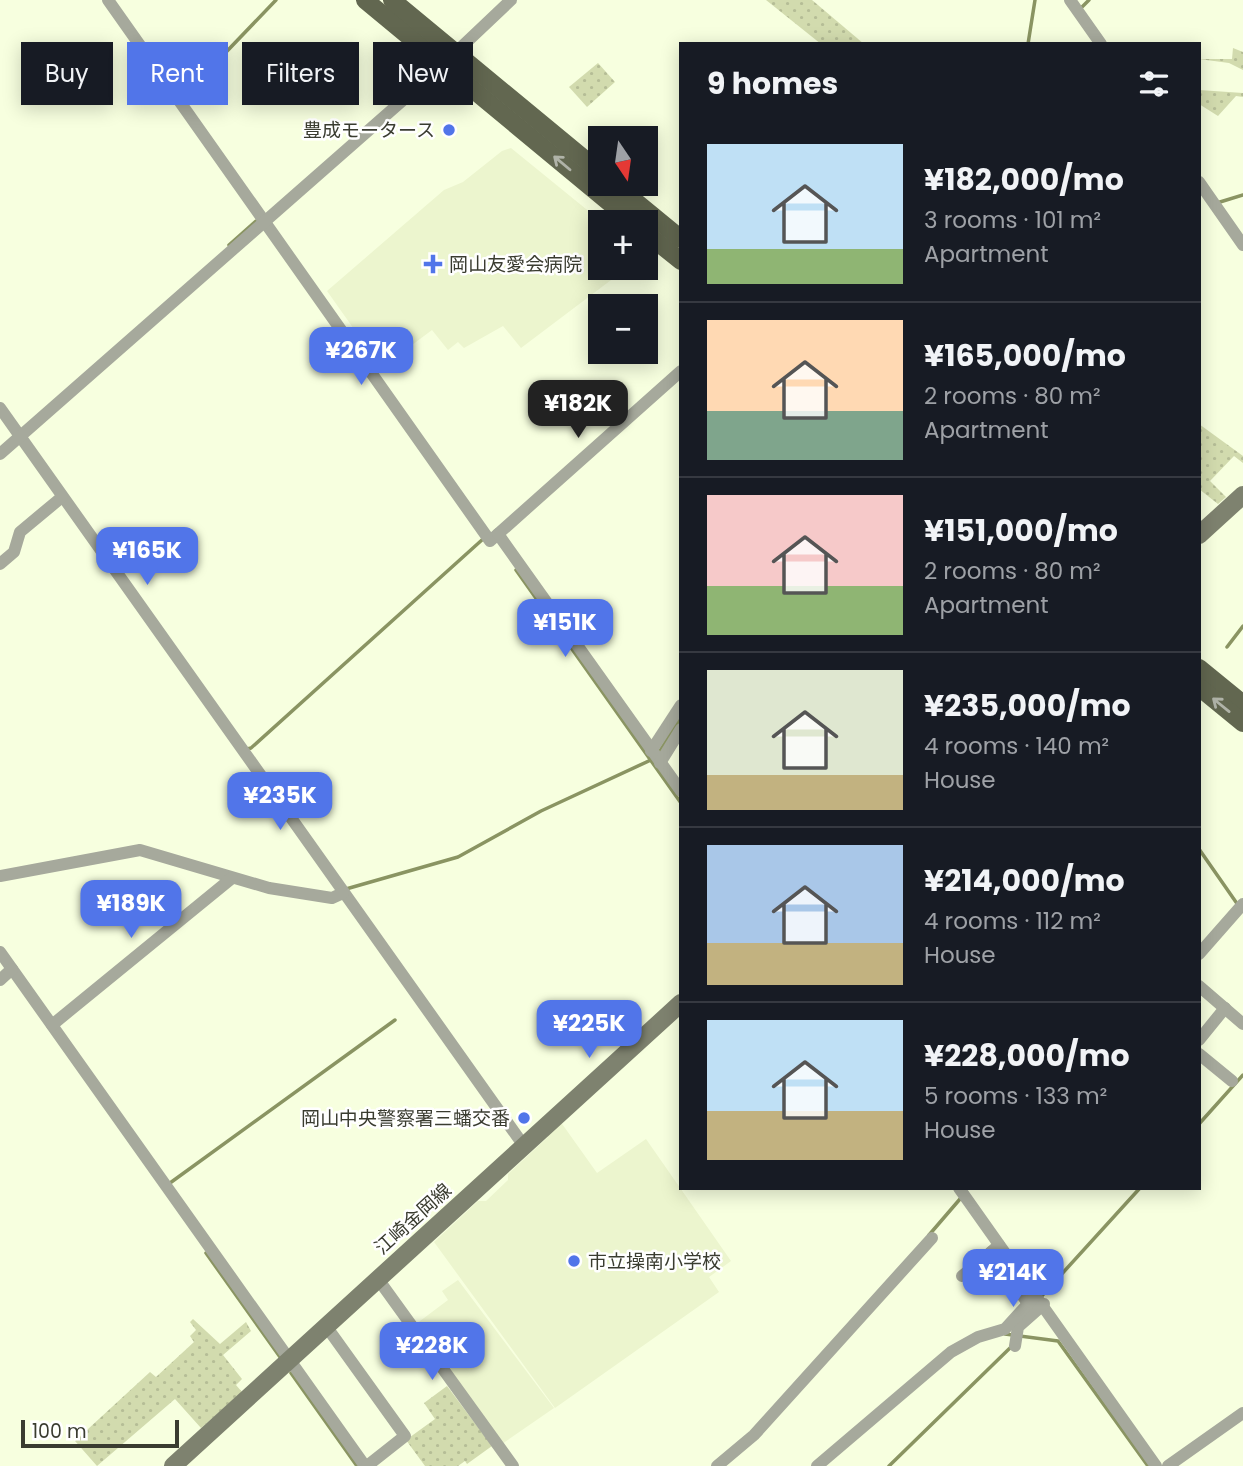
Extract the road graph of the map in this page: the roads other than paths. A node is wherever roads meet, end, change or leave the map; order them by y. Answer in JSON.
{"nodes":[{"id":1,"x":108,"y":0,"type":"edge"},
{"id":2,"x":365,"y":0,"type":"edge"},
{"id":3,"x":392,"y":0,"type":"edge"},
{"id":4,"x":511,"y":0,"type":"edge"},
{"id":5,"x":1070,"y":0,"type":"edge"},
{"id":6,"x":426,"y":42,"type":"edge"},
{"id":7,"x":433,"y":42,"type":"edge"},
{"id":8,"x":466,"y":42,"type":"edge"},
{"id":9,"x":1100,"y":42,"type":"edge"},
{"id":10,"x":473,"y":76,"type":"edge"},
{"id":11,"x":473,"y":79,"type":"edge"},
{"id":12,"x":396,"y":105,"type":"edge"},
{"id":13,"x":588,"y":163,"type":"edge"},
{"id":14,"x":1201,"y":185,"type":"edge"},
{"id":15,"x":629,"y":196,"type":"edge"},
{"id":16,"x":620,"y":210,"type":"edge"},
{"id":17,"x":264,"y":222,"type":"junction"},
{"id":18,"x":679,"y":237,"type":"edge"},
{"id":19,"x":658,"y":243,"type":"edge"},
{"id":20,"x":1243,"y":245,"type":"edge"},
{"id":21,"x":679,"y":259,"type":"edge"},
{"id":22,"x":679,"y":373,"type":"edge"},
{"id":23,"x":0,"y":408,"type":"edge"},
{"id":24,"x":20,"y":436,"type":"junction"},
{"id":25,"x":0,"y":454,"type":"edge"},
{"id":26,"x":1243,"y":495,"type":"edge"},
{"id":27,"x":62,"y":496,"type":"junction"},
{"id":28,"x":1201,"y":533,"type":"edge"},
{"id":29,"x":492,"y":537,"type":"junction"},
{"id":30,"x":0,"y":564,"type":"edge"},
{"id":31,"x":1201,"y":670,"type":"edge"},
{"id":32,"x":1201,"y":689,"type":"edge"},
{"id":33,"x":1243,"y":704,"type":"edge"},
{"id":34,"x":679,"y":709,"type":"edge"},
{"id":35,"x":1243,"y":723,"type":"edge"},
{"id":36,"x":679,"y":731,"type":"edge"},
{"id":37,"x":655,"y":757,"type":"junction"},
{"id":38,"x":679,"y":788,"type":"edge"},
{"id":39,"x":0,"y":876,"type":"edge"},
{"id":40,"x":232,"y":878,"type":"junction"},
{"id":41,"x":342,"y":891,"type":"junction"},
{"id":42,"x":1243,"y":904,"type":"edge"},
{"id":43,"x":0,"y":951,"type":"edge"},
{"id":44,"x":1201,"y":952,"type":"edge"},
{"id":45,"x":7,"y":973,"type":"edge"},
{"id":46,"x":1201,"y":988,"type":"edge"},
{"id":47,"x":679,"y":1005,"type":"edge"},
{"id":48,"x":1225,"y":1009,"type":"junction"},
{"id":49,"x":1243,"y":1024,"type":"edge"},
{"id":50,"x":52,"y":1025,"type":"junction"},
{"id":51,"x":1201,"y":1038,"type":"edge"},
{"id":52,"x":1201,"y":1056,"type":"edge"},
{"id":53,"x":1232,"y":1081,"type":"dead end"},
{"id":54,"x":524,"y":1146,"type":"junction"},
{"id":55,"x":960,"y":1190,"type":"edge"},
{"id":56,"x":932,"y":1238,"type":"dead end"},
{"id":57,"x":995,"y":1248,"type":"junction"},
{"id":58,"x":962,"y":1276,"type":"dead end"},
{"id":59,"x":378,"y":1279,"type":"junction"},
{"id":60,"x":1035,"y":1300,"type":"junction"},
{"id":61,"x":326,"y":1326,"type":"junction"},
{"id":62,"x":1017,"y":1339,"type":"dead end"},
{"id":63,"x":290,"y":1359,"type":"junction"},
{"id":64,"x":1243,"y":1413,"type":"edge"},
{"id":65,"x":173,"y":1466,"type":"edge"},
{"id":66,"x":366,"y":1466,"type":"edge"},
{"id":67,"x":513,"y":1466,"type":"edge"},
{"id":68,"x":717,"y":1466,"type":"edge"},
{"id":69,"x":817,"y":1466,"type":"edge"},
{"id":70,"x":1156,"y":1466,"type":"edge"},
{"id":71,"x":1168,"y":1466,"type":"edge"}],
"edges":[{"from":1,"to":17,"type":"street"},
{"from":2,"to":6,"type":"main road"},
{"from":3,"to":7,"type":"main road"},
{"from":4,"to":8,"type":"street"},
{"from":5,"to":9,"type":"street"},
{"from":10,"to":13,"type":"main road"},
{"from":16,"to":11,"type":"main road","one_way":true},
{"from":12,"to":17,"type":"street"},
{"from":14,"to":20,"type":"street"},
{"from":15,"to":18,"type":"main road"},
{"from":17,"to":24,"type":"street"},
{"from":17,"to":29,"type":"street"},
{"from":19,"to":21,"type":"main road"},
{"from":22,"to":29,"type":"street"},
{"from":23,"to":24,"type":"street"},
{"from":24,"to":25,"type":"street"},
{"from":24,"to":27,"type":"street"},
{"from":26,"to":28,"type":"main road"},
{"from":27,"to":30,"type":"street"},
{"from":27,"to":41,"type":"street"},
{"from":29,"to":37,"type":"street"},
{"from":31,"to":33,"type":"main road"},
{"from":35,"to":32,"type":"main road","one_way":true},
{"from":34,"to":37,"type":"street"},
{"from":36,"to":37,"type":"street"},
{"from":37,"to":38,"type":"street"},
{"from":39,"to":40,"type":"street"},
{"from":40,"to":41,"type":"street"},
{"from":40,"to":50,"type":"street"},
{"from":41,"to":54,"type":"street"},
{"from":42,"to":44,"type":"street"},
{"from":43,"to":45,"type":"street"},
{"from":45,"to":50,"type":"street"},
{"from":46,"to":48,"type":"street"},
{"from":47,"to":54,"type":"main road","name":"江崎金岡線"},
{"from":48,"to":49,"type":"street"},
{"from":48,"to":51,"type":"street"},
{"from":50,"to":63,"type":"street"},
{"from":52,"to":53,"type":"street"},
{"from":54,"to":59,"type":"main road","name":"江崎金岡線"},
{"from":55,"to":57,"type":"street"},
{"from":56,"to":68,"type":"street"},
{"from":57,"to":58,"type":"street"},
{"from":57,"to":60,"type":"street"},
{"from":59,"to":61,"type":"main road","name":"江崎金岡線"},
{"from":59,"to":67,"type":"street"},
{"from":60,"to":62,"type":"street"},
{"from":60,"to":69,"type":"street"},
{"from":60,"to":70,"type":"street"},
{"from":61,"to":63,"type":"main road","name":"江崎金岡線"},
{"from":61,"to":66,"type":"street"},
{"from":63,"to":65,"type":"main road","name":"江崎金岡線"},
{"from":63,"to":66,"type":"street"},
{"from":64,"to":71,"type":"street"}]}
